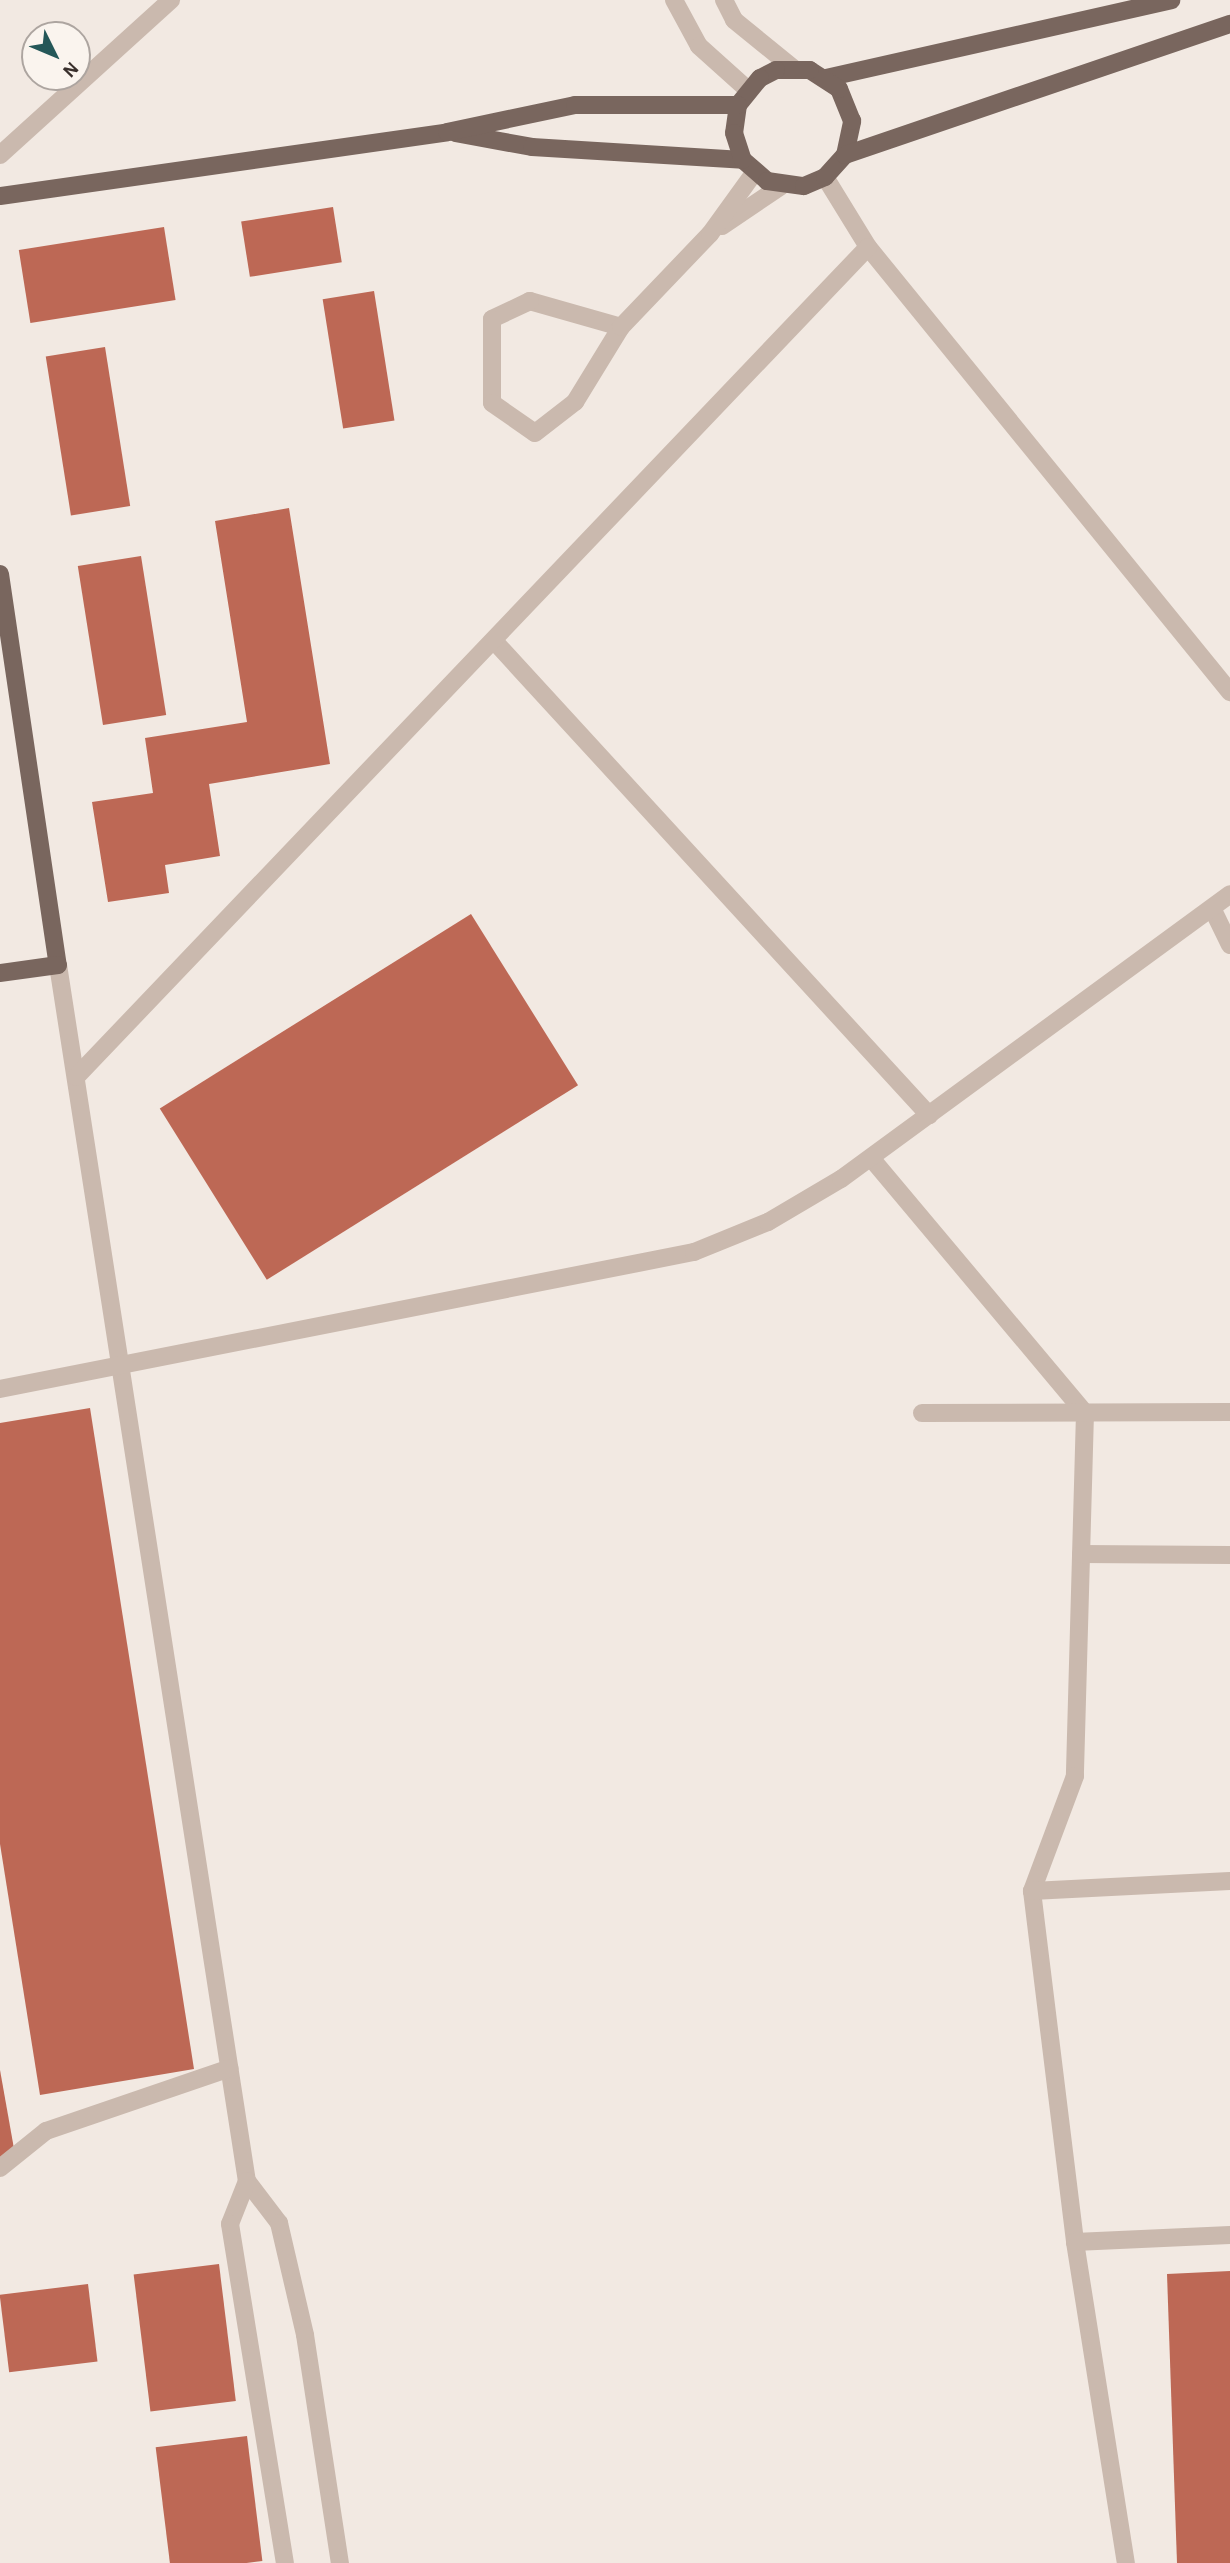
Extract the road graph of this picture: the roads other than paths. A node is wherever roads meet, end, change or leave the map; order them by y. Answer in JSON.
{"nodes":[{"id":1,"x":171,"y":0,"type":"edge"},
{"id":2,"x":674,"y":0,"type":"edge"},
{"id":3,"x":724,"y":0,"type":"edge"},
{"id":4,"x":1171,"y":0,"type":"edge"},
{"id":5,"x":1230,"y":24,"type":"edge"},
{"id":6,"x":793,"y":68,"type":"junction"},
{"id":7,"x":826,"y":78,"type":"junction"},
{"id":8,"x":743,"y":97,"type":"junction"},
{"id":9,"x":447,"y":132,"type":"junction"},
{"id":10,"x":0,"y":155,"type":"edge"},
{"id":11,"x":845,"y":155,"type":"junction"},
{"id":12,"x":749,"y":166,"type":"junction"},
{"id":13,"x":825,"y":177,"type":"junction"},
{"id":14,"x":781,"y":186,"type":"junction"},
{"id":15,"x":0,"y":196,"type":"edge"},
{"id":16,"x":710,"y":234,"type":"junction"},
{"id":17,"x":868,"y":247,"type":"junction"},
{"id":18,"x":621,"y":327,"type":"junction"},
{"id":19,"x":0,"y":574,"type":"edge"},
{"id":20,"x":496,"y":643,"type":"junction"},
{"id":21,"x":1230,"y":692,"type":"edge"},
{"id":22,"x":1230,"y":894,"type":"edge"},
{"id":23,"x":1212,"y":908,"type":"junction"},
{"id":24,"x":1230,"y":945,"type":"edge"},
{"id":25,"x":58,"y":965,"type":"junction"},
{"id":26,"x":0,"y":973,"type":"edge"},
{"id":27,"x":76,"y":1077,"type":"junction"},
{"id":28,"x":929,"y":1115,"type":"junction"},
{"id":29,"x":871,"y":1158,"type":"junction"},
{"id":30,"x":123,"y":1364,"type":"junction"},
{"id":31,"x":0,"y":1388,"type":"edge"},
{"id":32,"x":1230,"y":1412,"type":"edge"},
{"id":33,"x":922,"y":1413,"type":"dead end"},
{"id":34,"x":1085,"y":1413,"type":"junction"},
{"id":35,"x":1081,"y":1554,"type":"junction"},
{"id":36,"x":1230,"y":1555,"type":"edge"},
{"id":37,"x":1230,"y":1881,"type":"edge"},
{"id":38,"x":1032,"y":1891,"type":"junction"},
{"id":39,"x":230,"y":2068,"type":"junction"},
{"id":40,"x":0,"y":2168,"type":"edge"},
{"id":41,"x":247,"y":2181,"type":"junction"},
{"id":42,"x":1230,"y":2235,"type":"edge"},
{"id":43,"x":1075,"y":2242,"type":"junction"},
{"id":44,"x":285,"y":2563,"type":"edge"},
{"id":45,"x":340,"y":2563,"type":"edge"},
{"id":46,"x":1126,"y":2563,"type":"edge"}],
"edges":[{"from":1,"to":10,"type":"street"},
{"from":2,"to":8,"type":"street"},
{"from":3,"to":6,"type":"street"},
{"from":4,"to":7,"type":"main road"},
{"from":5,"to":11,"type":"main road"},
{"from":6,"to":7,"type":"main road"},
{"from":6,"to":8,"type":"main road"},
{"from":7,"to":11,"type":"main road"},
{"from":8,"to":9,"type":"main road"},
{"from":8,"to":12,"type":"main road"},
{"from":9,"to":12,"type":"main road"},
{"from":9,"to":15,"type":"main road"},
{"from":11,"to":13,"type":"main road"},
{"from":12,"to":14,"type":"main road"},
{"from":12,"to":16,"type":"street"},
{"from":13,"to":14,"type":"main road"},
{"from":13,"to":17,"type":"street"},
{"from":14,"to":16,"type":"street"},
{"from":16,"to":18,"type":"street"},
{"from":17,"to":20,"type":"street"},
{"from":17,"to":21,"type":"street"},
{"from":18,"to":18,"type":"street"},
{"from":19,"to":25,"type":"main road"},
{"from":20,"to":27,"type":"street"},
{"from":20,"to":28,"type":"street"},
{"from":22,"to":23,"type":"street"},
{"from":23,"to":24,"type":"street"},
{"from":23,"to":28,"type":"street"},
{"from":25,"to":26,"type":"main road"},
{"from":25,"to":27,"type":"street"},
{"from":27,"to":30,"type":"street"},
{"from":28,"to":29,"type":"street"},
{"from":29,"to":30,"type":"street"},
{"from":29,"to":34,"type":"street"},
{"from":30,"to":31,"type":"street"},
{"from":30,"to":39,"type":"street"},
{"from":32,"to":34,"type":"street"},
{"from":33,"to":34,"type":"street"},
{"from":34,"to":35,"type":"street"},
{"from":35,"to":36,"type":"street"},
{"from":35,"to":38,"type":"street"},
{"from":37,"to":38,"type":"street"},
{"from":38,"to":43,"type":"street"},
{"from":39,"to":40,"type":"street"},
{"from":39,"to":41,"type":"street"},
{"from":41,"to":44,"type":"street"},
{"from":41,"to":45,"type":"street"},
{"from":42,"to":43,"type":"street"},
{"from":43,"to":46,"type":"street"}]}
